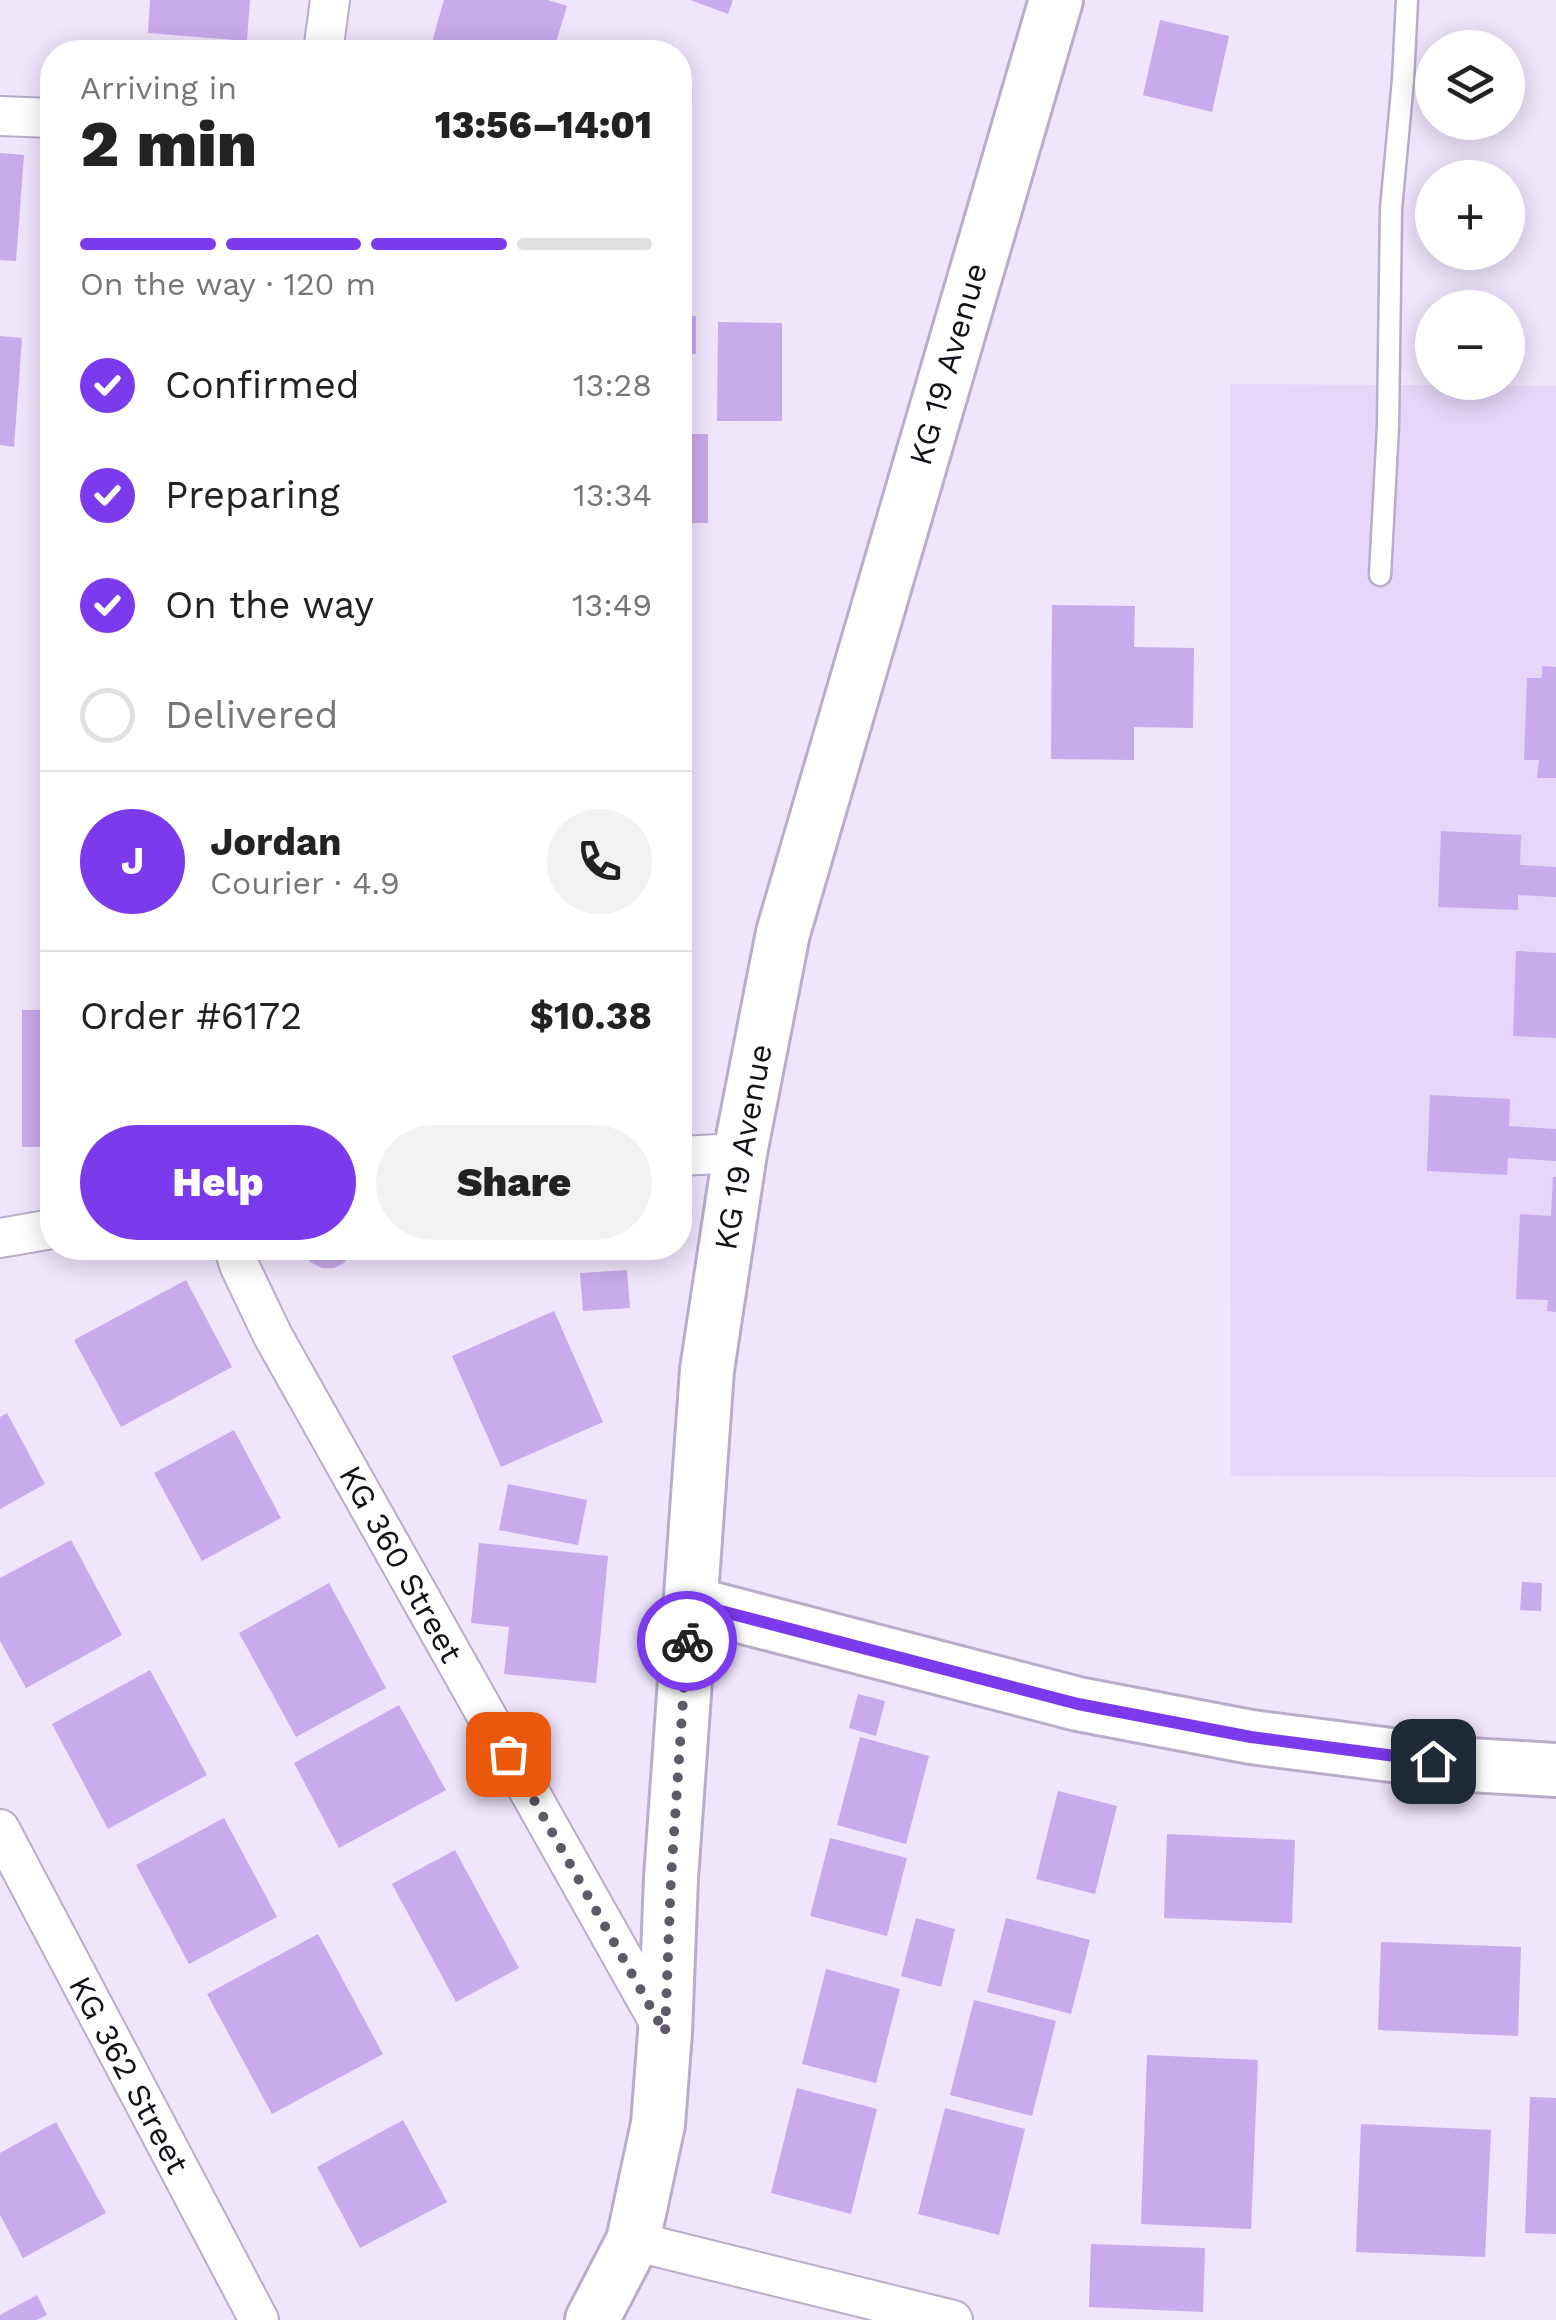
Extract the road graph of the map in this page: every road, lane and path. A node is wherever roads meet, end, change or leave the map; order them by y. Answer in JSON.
{"nodes":[{"id":1,"x":330,"y":0,"type":"edge"},
{"id":2,"x":1056,"y":0,"type":"edge"},
{"id":3,"x":1407,"y":0,"type":"edge"},
{"id":4,"x":325,"y":40,"type":"edge"},
{"id":5,"x":0,"y":116,"type":"edge"},
{"id":6,"x":40,"y":118,"type":"edge"},
{"id":7,"x":1380,"y":576,"type":"dead end"},
{"id":8,"x":740,"y":1153,"type":"junction"},
{"id":9,"x":692,"y":1155,"type":"edge"},
{"id":10,"x":40,"y":1232,"type":"edge"},
{"id":11,"x":0,"y":1238,"type":"edge"},
{"id":12,"x":238,"y":1260,"type":"edge"},
{"id":13,"x":690,"y":1603,"type":"junction"},
{"id":14,"x":1556,"y":1770,"type":"edge"},
{"id":15,"x":0,"y":1829,"type":"edge"},
{"id":16,"x":665,"y":2033,"type":"junction"},
{"id":17,"x":633,"y":2240,"type":"junction"},
{"id":18,"x":259,"y":2320,"type":"edge"},
{"id":19,"x":592,"y":2320,"type":"edge"},
{"id":20,"x":953,"y":2320,"type":"edge"}],
"edges":[{"from":1,"to":4,"type":"street"},
{"from":2,"to":8,"type":"main road","name":"KG 19 Avenue"},
{"from":3,"to":7,"type":"lane"},
{"from":5,"to":6,"type":"street"},
{"from":8,"to":9,"type":"street"},
{"from":8,"to":13,"type":"main road","name":"KG 19 Avenue"},
{"from":10,"to":11,"type":"street"},
{"from":12,"to":16,"type":"street","name":"KG 360 Street"},
{"from":13,"to":14,"type":"main road"},
{"from":13,"to":16,"type":"main road","name":"KG 19 Avenue"},
{"from":15,"to":18,"type":"street","name":"KG 362 Street"},
{"from":16,"to":17,"type":"main road","name":"KG 19 Avenue"},
{"from":17,"to":19,"type":"main road","name":"KG 19 Avenue"},
{"from":17,"to":20,"type":"street"}]}
